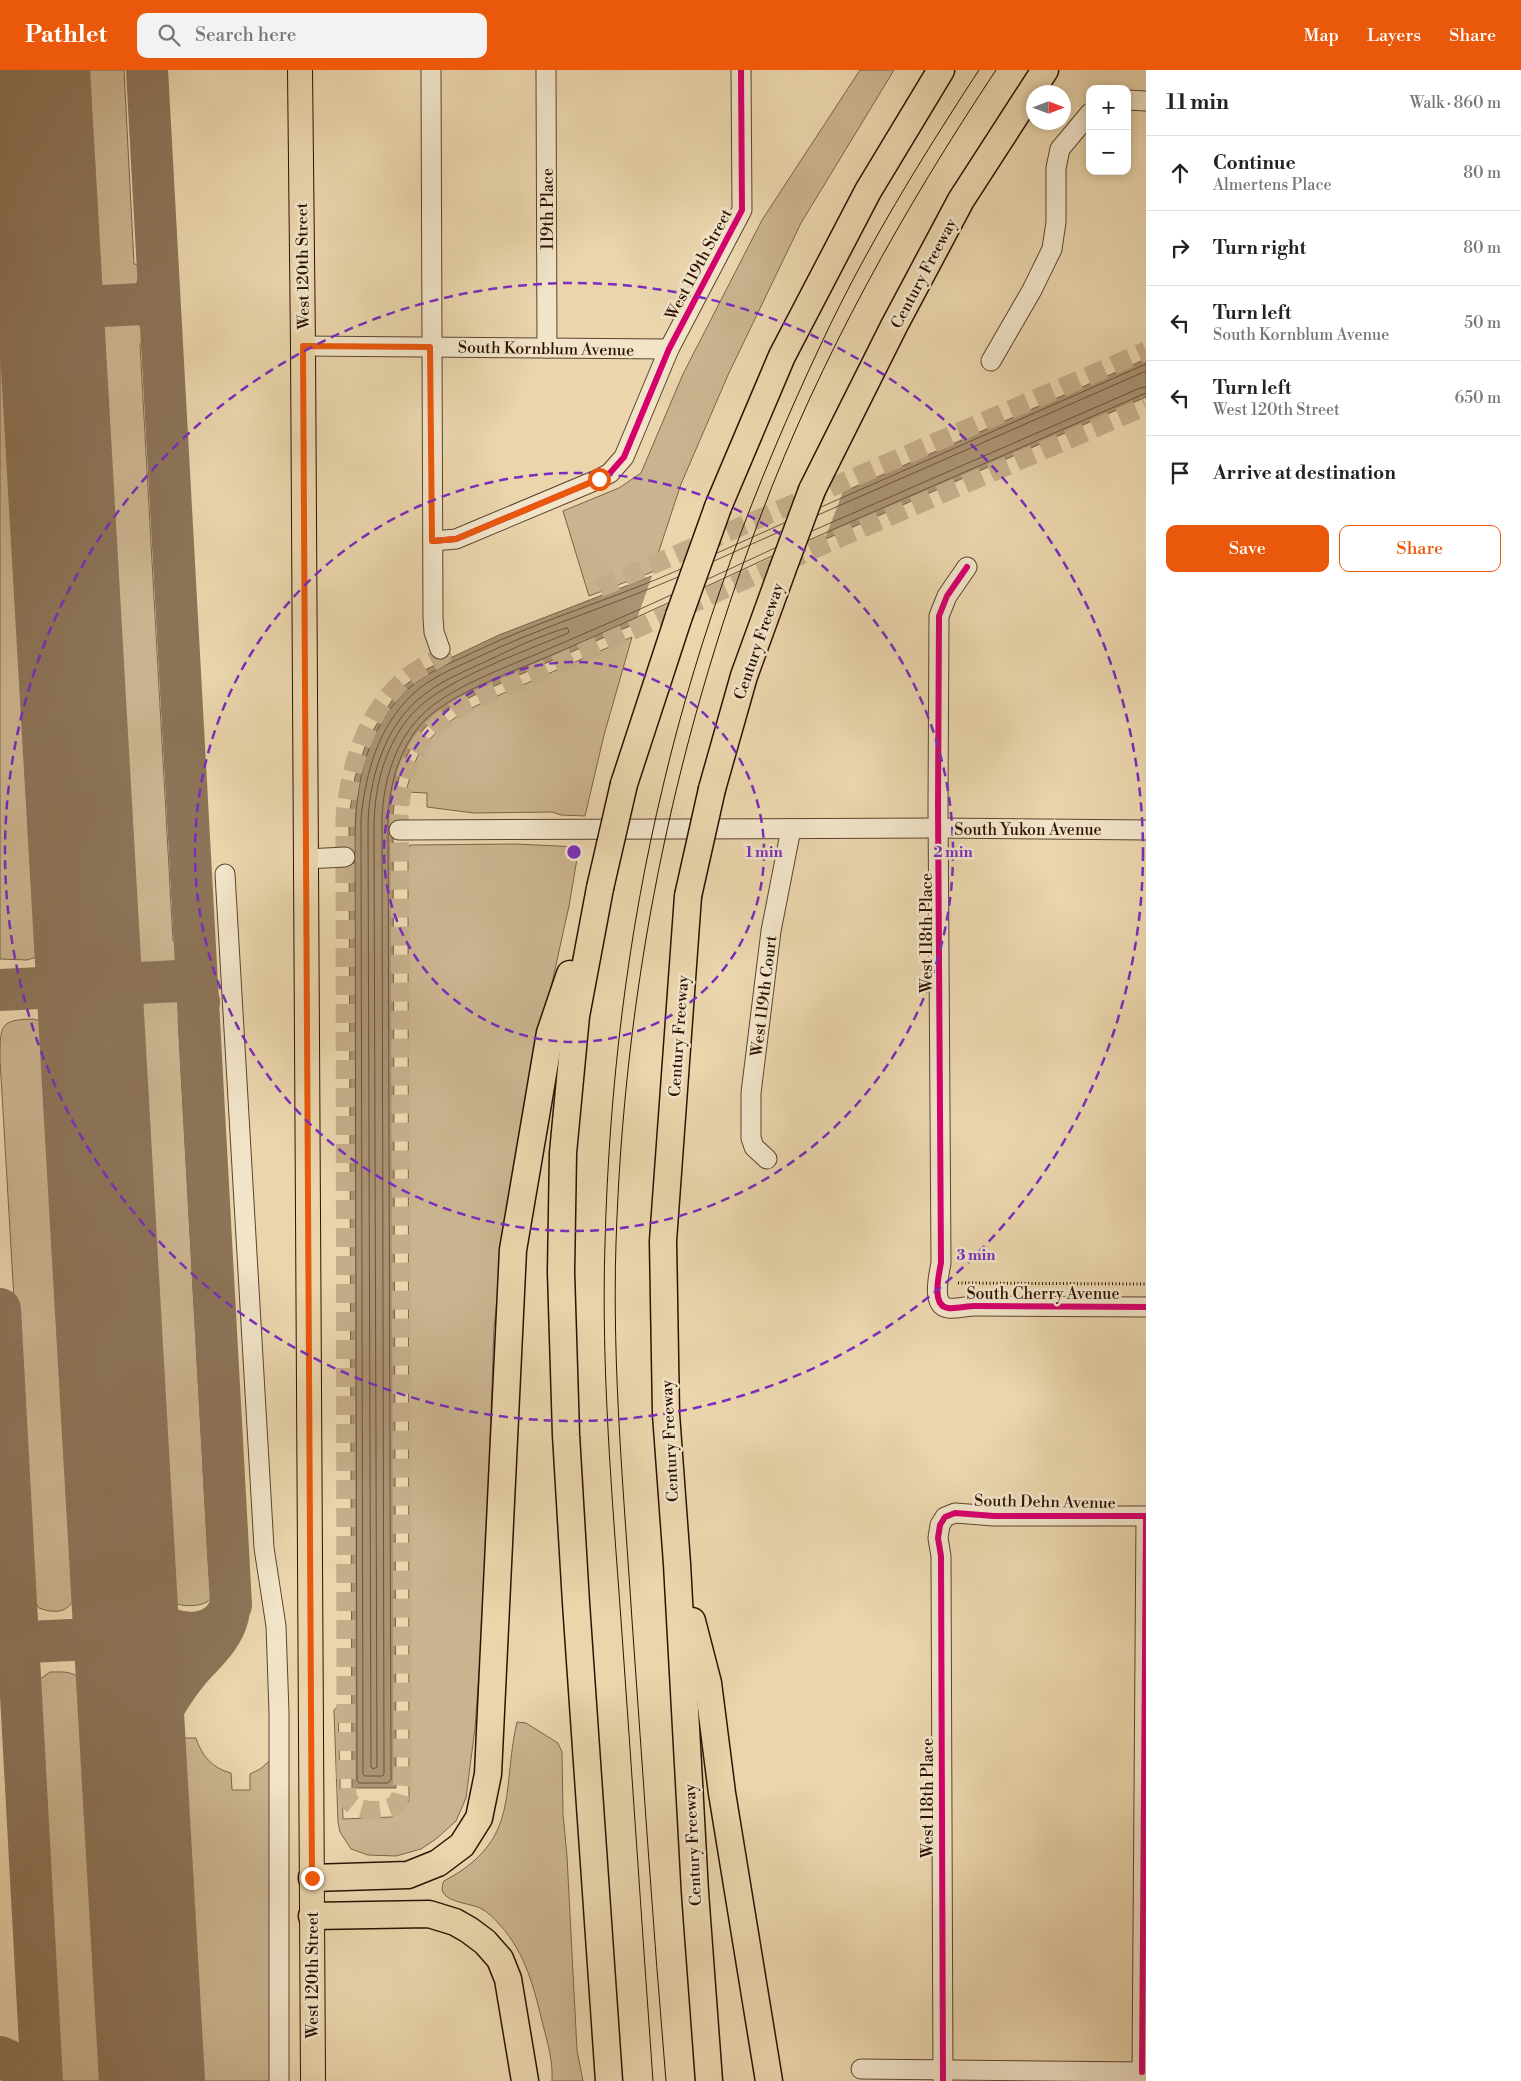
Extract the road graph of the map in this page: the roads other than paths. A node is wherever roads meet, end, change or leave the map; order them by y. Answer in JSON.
{"nodes":[{"id":1,"x":300,"y":70,"type":"edge"},
{"id":2,"x":431,"y":70,"type":"edge"},
{"id":3,"x":546,"y":70,"type":"edge"},
{"id":4,"x":741,"y":70,"type":"edge"},
{"id":5,"x":941,"y":70,"type":"edge"},
{"id":6,"x":1045,"y":70,"type":"edge"},
{"id":7,"x":1131,"y":100,"type":"edge"},
{"id":8,"x":1146,"y":101,"type":"edge"},
{"id":9,"x":1086,"y":118,"type":"edge"},
{"id":10,"x":303,"y":346,"type":"junction"},
{"id":11,"x":430,"y":347,"type":"junction"},
{"id":12,"x":547,"y":348,"type":"junction"},
{"id":13,"x":668,"y":349,"type":"junction"},
{"id":14,"x":992,"y":360,"type":"dead end"},
{"id":15,"x":432,"y":541,"type":"junction"},
{"id":16,"x":967,"y":567,"type":"dead end"},
{"id":17,"x":440,"y":649,"type":"dead end"},
{"id":18,"x":938,"y":828,"type":"junction"},
{"id":19,"x":791,"y":829,"type":"junction"},
{"id":20,"x":399,"y":830,"type":"dead end"},
{"id":21,"x":1146,"y":830,"type":"edge"},
{"id":22,"x":345,"y":857,"type":"dead end"},
{"id":23,"x":306,"y":859,"type":"junction"},
{"id":24,"x":225,"y":874,"type":"dead end"},
{"id":25,"x":600,"y":888,"type":"junction"},
{"id":26,"x":767,"y":1159,"type":"dead end"},
{"id":27,"x":941,"y":1305,"type":"joint"},
{"id":28,"x":1146,"y":1307,"type":"edge"},
{"id":29,"x":945,"y":1516,"type":"joint"},
{"id":30,"x":1146,"y":1517,"type":"edge"},
{"id":31,"x":678,"y":1564,"type":"junction"},
{"id":32,"x":312,"y":1878,"type":"junction"},
{"id":33,"x":312,"y":1916,"type":"junction"},
{"id":34,"x":861,"y":2069,"type":"dead end"},
{"id":35,"x":1144,"y":2072,"type":"edge"},
{"id":36,"x":943,"y":2075,"type":"edge"},
{"id":37,"x":279,"y":2081,"type":"edge"},
{"id":38,"x":313,"y":2081,"type":"edge"},
{"id":39,"x":525,"y":2081,"type":"edge"},
{"id":40,"x":609,"y":2081,"type":"edge"},
{"id":41,"x":708,"y":2081,"type":"edge"},
{"id":42,"x":769,"y":2081,"type":"edge"}],
"edges":[{"from":1,"to":10,"type":"main road","name":"West 120th Street"},
{"from":2,"to":11,"type":"street"},
{"from":3,"to":12,"type":"street","name":"119th Place"},
{"from":4,"to":13,"type":"street","name":"West 119th Street"},
{"from":5,"to":25,"type":"highway","bridge":true},
{"from":6,"to":31,"type":"highway","name":"Century Freeway","bridge":true},
{"from":7,"to":8,"type":"street"},
{"from":9,"to":14,"type":"street"},
{"from":10,"to":11,"type":"street","name":"South Kornblum Avenue"},
{"from":10,"to":23,"type":"main road","name":"West 120th Street"},
{"from":11,"to":12,"type":"street","name":"South Kornblum Avenue"},
{"from":11,"to":15,"type":"street"},
{"from":12,"to":13,"type":"street","name":"South Kornblum Avenue"},
{"from":13,"to":15,"type":"street","name":"West 119th Street"},
{"from":15,"to":17,"type":"street"},
{"from":16,"to":18,"type":"street","name":"West 118th Place"},
{"from":18,"to":19,"type":"street","name":"South Yukon Avenue"},
{"from":18,"to":21,"type":"street","name":"South Yukon Avenue"},
{"from":18,"to":27,"type":"street","name":"West 118th Place"},
{"from":19,"to":20,"type":"street","name":"South Yukon Avenue"},
{"from":19,"to":26,"type":"street","name":"West 119th Court"},
{"from":22,"to":23,"type":"street"},
{"from":23,"to":32,"type":"main road","name":"West 120th Street"},
{"from":24,"to":37,"type":"street"},
{"from":25,"to":32,"type":"highway"},
{"from":25,"to":40,"type":"highway"},
{"from":27,"to":28,"type":"street","name":"South Cherry Avenue"},
{"from":29,"to":30,"type":"street","name":"South Dehn Avenue"},
{"from":29,"to":36,"type":"street","name":"West 118th Place"},
{"from":30,"to":35,"type":"street"},
{"from":31,"to":41,"type":"highway","name":"Century Freeway"},
{"from":31,"to":42,"type":"highway"},
{"from":32,"to":33,"type":"main road","name":"West 120th Street"},
{"from":33,"to":38,"type":"main road","name":"West 120th Street"},
{"from":33,"to":39,"type":"highway"},
{"from":34,"to":36,"type":"street"},
{"from":35,"to":36,"type":"street"}]}
